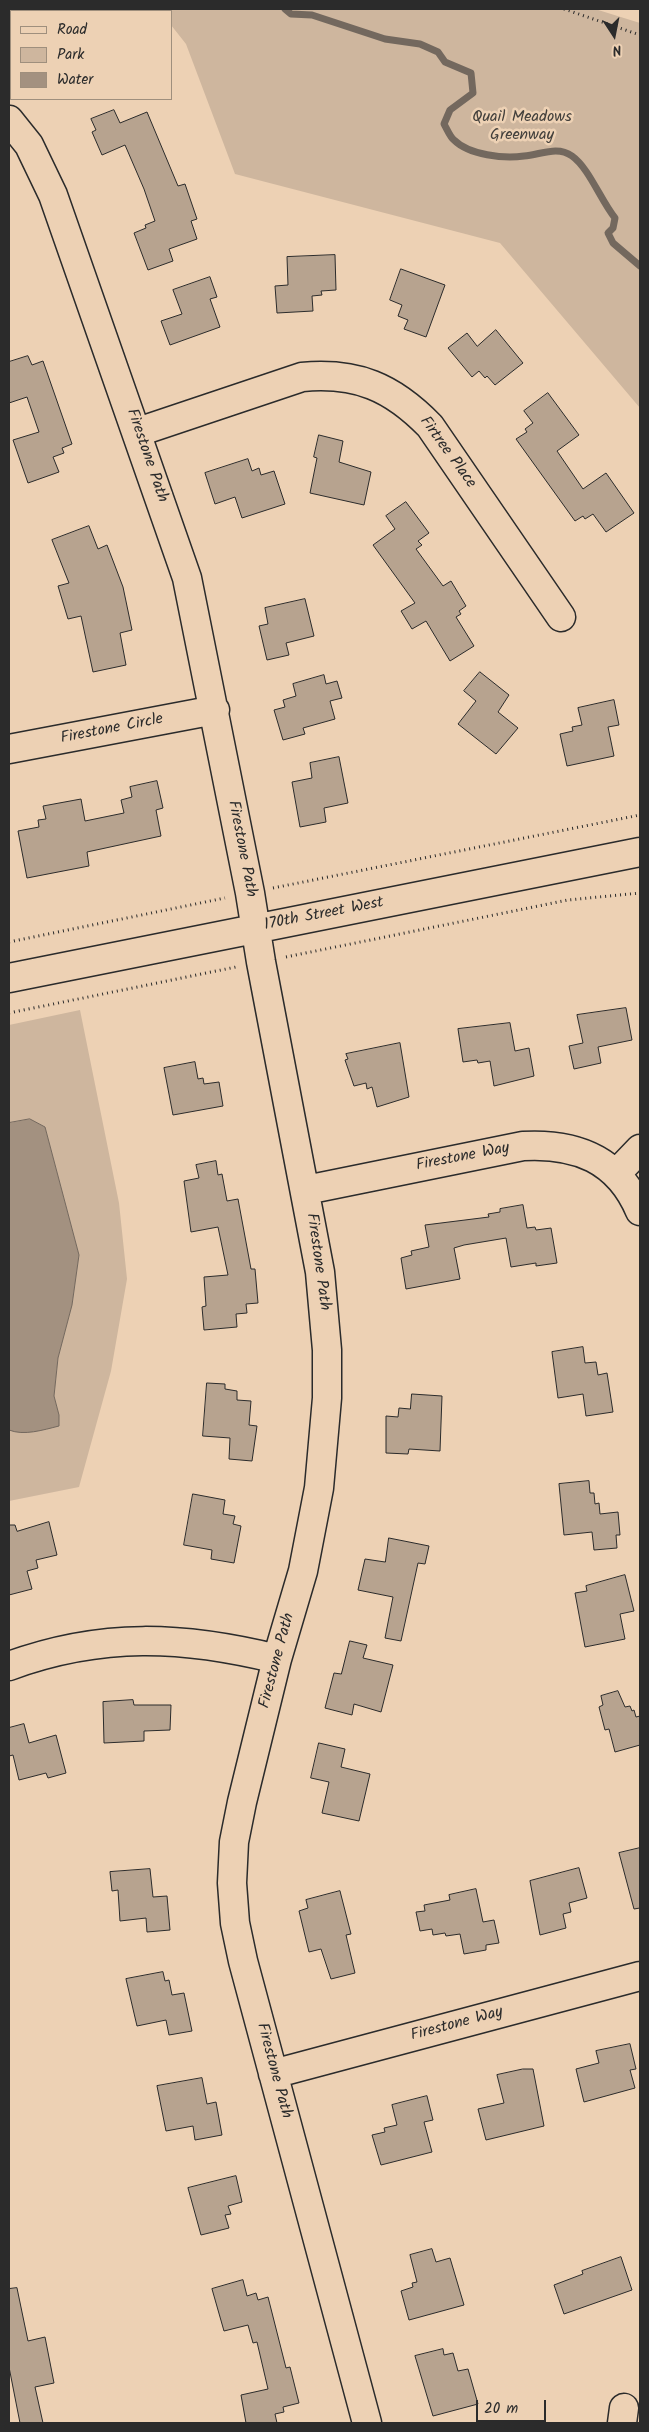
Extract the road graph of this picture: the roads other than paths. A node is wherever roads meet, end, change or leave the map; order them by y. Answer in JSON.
{"nodes":[{"id":1,"x":9,"y":120,"type":"edge"},
{"id":2,"x":138,"y":432,"type":"junction"},
{"id":3,"x":561,"y":617,"type":"dead end"},
{"id":4,"x":215,"y":710,"type":"junction"},
{"id":5,"x":9,"y":749,"type":"edge"},
{"id":6,"x":640,"y":852,"type":"edge"},
{"id":7,"x":256,"y":929,"type":"junction"},
{"id":8,"x":9,"y":978,"type":"edge"},
{"id":9,"x":640,"y":1149,"type":"edge"},
{"id":10,"x":616,"y":1174,"type":"junction"},
{"id":11,"x":306,"y":1190,"type":"junction"},
{"id":12,"x":640,"y":1211,"type":"edge"},
{"id":13,"x":277,"y":1660,"type":"junction"},
{"id":14,"x":9,"y":1666,"type":"edge"},
{"id":15,"x":640,"y":1976,"type":"edge"},
{"id":16,"x":273,"y":2074,"type":"junction"},
{"id":17,"x":367,"y":2423,"type":"edge"}],
"edges":[{"from":1,"to":2,"type":"street","name":"Firestone Path"},
{"from":2,"to":3,"type":"street","name":"Firtree Place"},
{"from":2,"to":4,"type":"street","name":"Firestone Path"},
{"from":4,"to":5,"type":"street","name":"Firestone Circle"},
{"from":4,"to":7,"type":"street","name":"Firestone Path"},
{"from":6,"to":7,"type":"street","name":"170th Street West"},
{"from":7,"to":8,"type":"street","name":"170th Street West"},
{"from":7,"to":11,"type":"street","name":"Firestone Path"},
{"from":9,"to":10,"type":"street"},
{"from":10,"to":11,"type":"street","name":"Firestone Way"},
{"from":10,"to":12,"type":"street","name":"Firestone Way"},
{"from":11,"to":13,"type":"street","name":"Firestone Path"},
{"from":13,"to":14,"type":"street"},
{"from":13,"to":16,"type":"street","name":"Firestone Path"},
{"from":15,"to":16,"type":"street","name":"Firestone Way"},
{"from":16,"to":17,"type":"street","name":"Firestone Path"}]}
